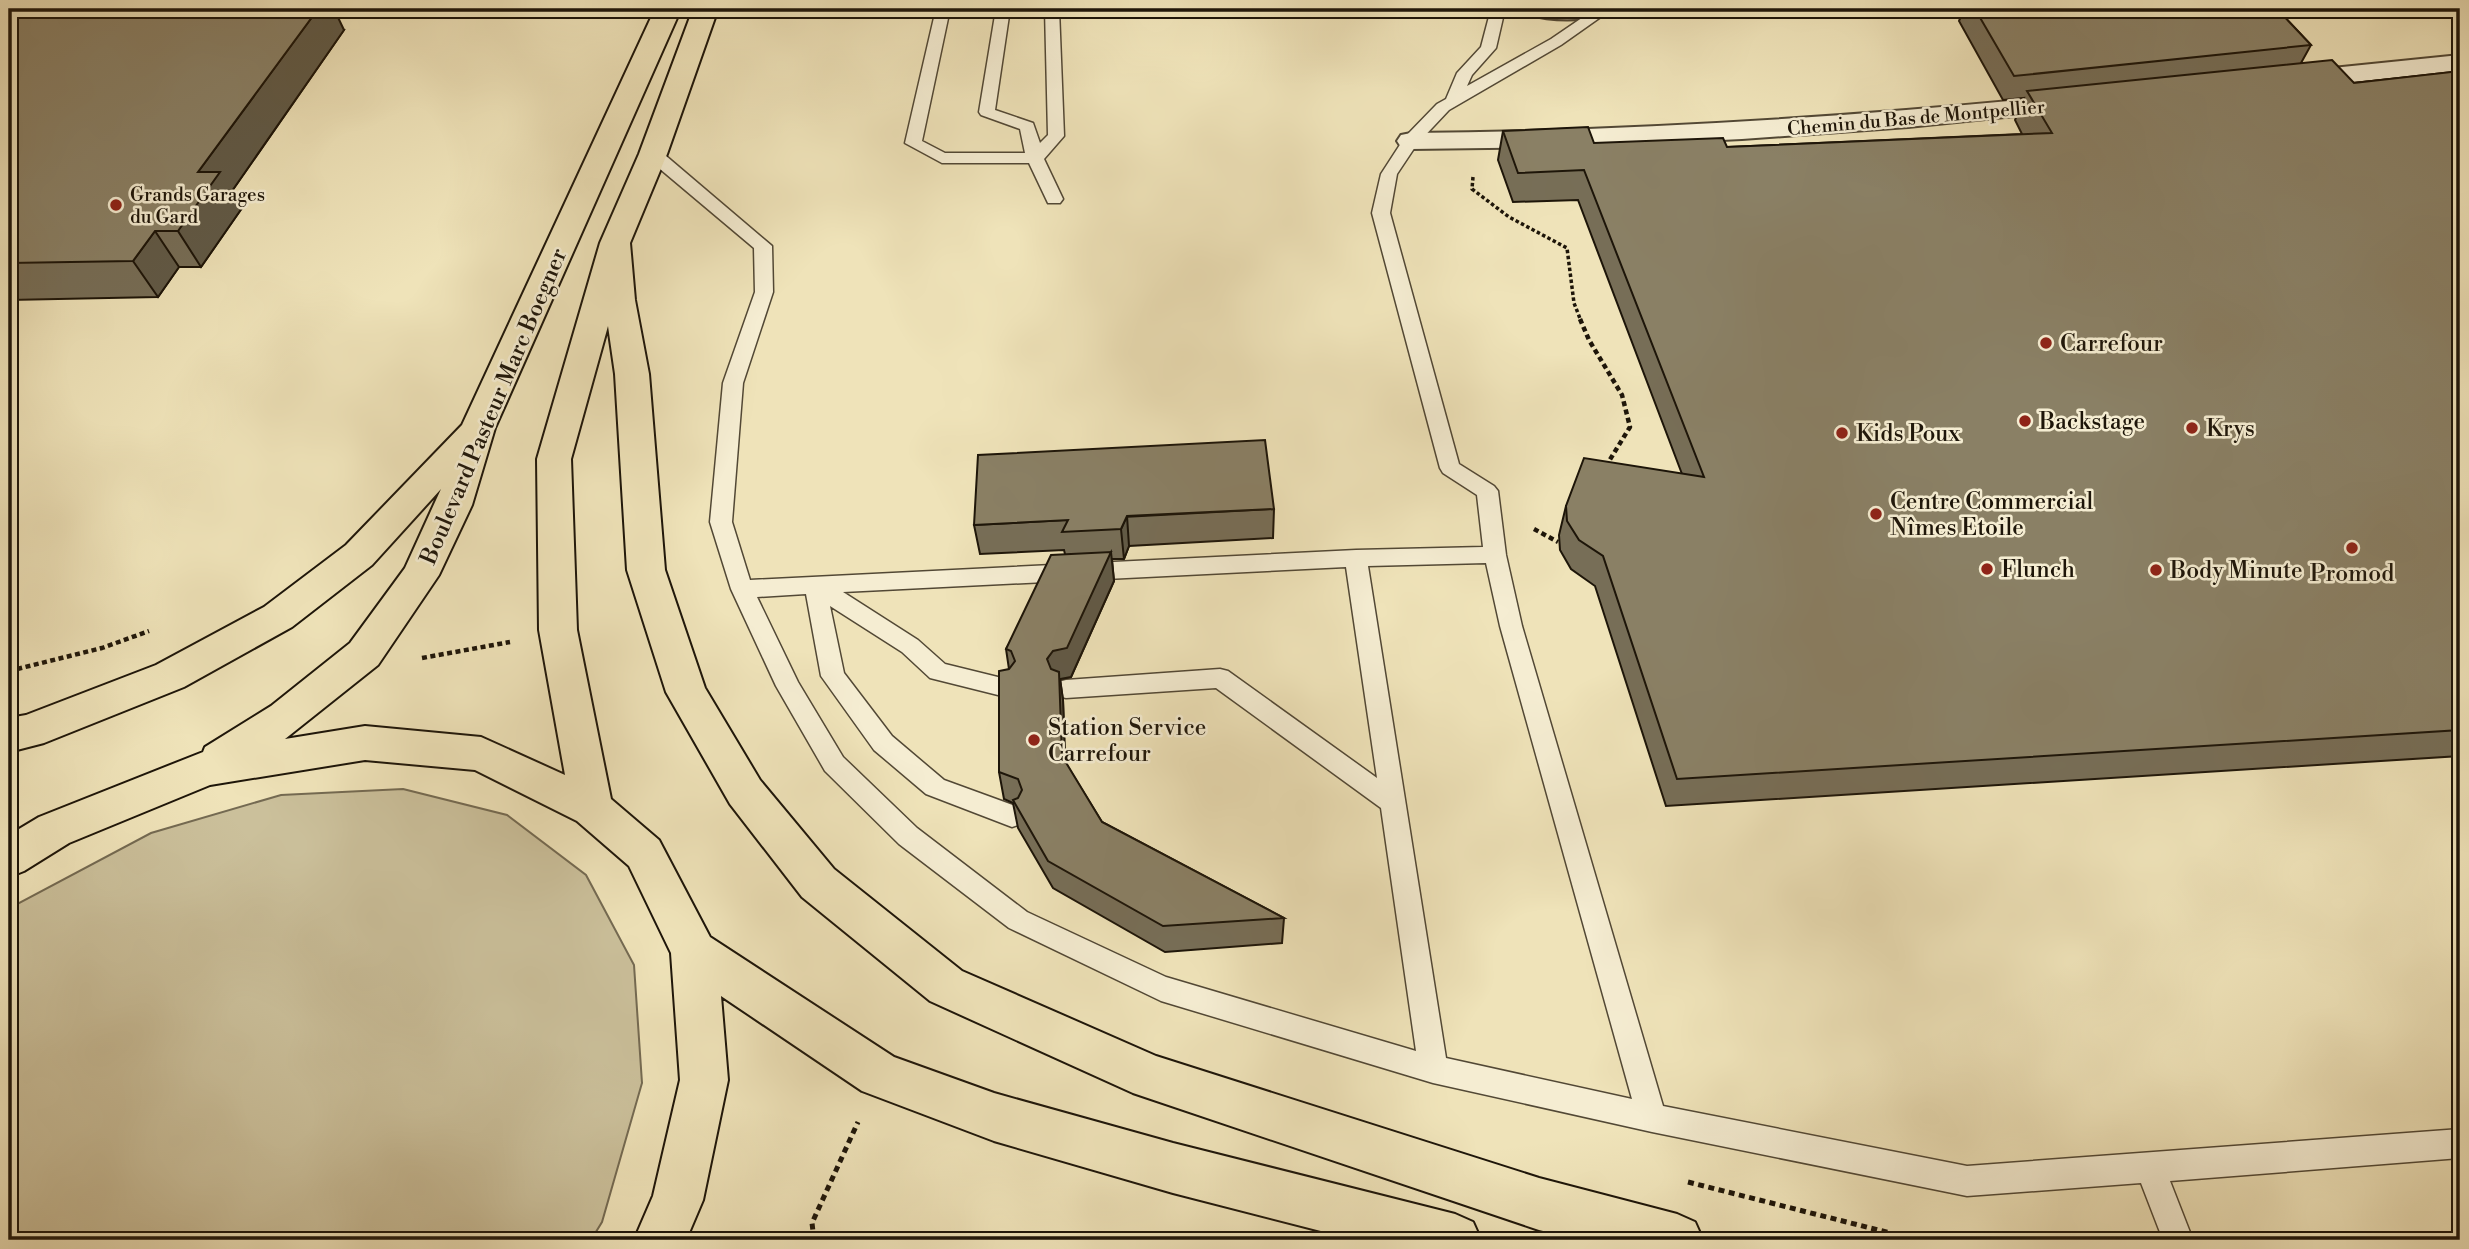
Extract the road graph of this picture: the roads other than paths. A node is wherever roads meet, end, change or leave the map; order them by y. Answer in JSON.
{"nodes":[{"id":1,"x":668,"y":9,"type":"edge"},
{"id":2,"x":706,"y":9,"type":"edge"},
{"id":3,"x":943,"y":9,"type":"edge"},
{"id":4,"x":1003,"y":9,"type":"edge"},
{"id":5,"x":1052,"y":9,"type":"edge"},
{"id":6,"x":1498,"y":9,"type":"edge"},
{"id":7,"x":1535,"y":9,"type":"edge"},
{"id":8,"x":1602,"y":9,"type":"edge"},
{"id":9,"x":2460,"y":63,"type":"edge"},
{"id":10,"x":2268,"y":83,"type":"edge"},
{"id":11,"x":2104,"y":100,"type":"edge"},
{"id":12,"x":1453,"y":101,"type":"junction"},
{"id":13,"x":1411,"y":141,"type":"junction"},
{"id":14,"x":653,"y":154,"type":"junction"},
{"id":15,"x":1035,"y":158,"type":"junction"},
{"id":16,"x":1054,"y":199,"type":"dead end"},
{"id":17,"x":615,"y":243,"type":"junction"},
{"id":18,"x":478,"y":428,"type":"junction"},
{"id":19,"x":1495,"y":555,"type":"junction"},
{"id":20,"x":1356,"y":558,"type":"junction"},
{"id":21,"x":815,"y":585,"type":"junction"},
{"id":22,"x":742,"y":589,"type":"junction"},
{"id":23,"x":1006,"y":688,"type":"edge"},
{"id":24,"x":1066,"y":689,"type":"dead end"},
{"id":25,"x":9,"y":735,"type":"edge"},
{"id":26,"x":206,"y":768,"type":"junction"},
{"id":27,"x":1393,"y":803,"type":"junction"},
{"id":28,"x":592,"y":808,"type":"junction"},
{"id":29,"x":1012,"y":816,"type":"edge"},
{"id":30,"x":54,"y":830,"type":"junction"},
{"id":31,"x":9,"y":832,"type":"edge"},
{"id":32,"x":9,"y":858,"type":"edge"},
{"id":33,"x":694,"y":952,"type":"junction"},
{"id":34,"x":1433,"y":1069,"type":"junction"},
{"id":35,"x":1652,"y":1118,"type":"junction"},
{"id":36,"x":2460,"y":1144,"type":"edge"},
{"id":37,"x":2149,"y":1166,"type":"junction"},
{"id":38,"x":660,"y":1240,"type":"edge"},
{"id":39,"x":1455,"y":1240,"type":"edge"},
{"id":40,"x":1677,"y":1240,"type":"edge"},
{"id":41,"x":2178,"y":1240,"type":"edge"}],
"edges":[{"from":1,"to":18,"type":"main road","name":"Boulevard Pasteur Marc Boegner"},
{"from":2,"to":14,"type":"main road"},
{"from":3,"to":15,"type":"lane"},
{"from":4,"to":15,"type":"lane"},
{"from":5,"to":15,"type":"lane"},
{"from":6,"to":12,"type":"lane"},
{"from":7,"to":8,"type":"street"},
{"from":8,"to":12,"type":"lane"},
{"from":9,"to":10,"type":"street"},
{"from":11,"to":13,"type":"street","name":"Chemin du Bas de Montpellier"},
{"from":12,"to":13,"type":"lane"},
{"from":13,"to":19,"type":"lane"},
{"from":14,"to":17,"type":"main road"},
{"from":14,"to":22,"type":"lane"},
{"from":15,"to":16,"type":"lane"},
{"from":17,"to":28,"type":"main road"},
{"from":17,"to":40,"type":"main road"},
{"from":18,"to":25,"type":"main road"},
{"from":18,"to":26,"type":"main road","name":"Boulevard Pasteur Marc Boegner"},
{"from":19,"to":20,"type":"lane"},
{"from":19,"to":35,"type":"lane"},
{"from":20,"to":21,"type":"lane"},
{"from":20,"to":27,"type":"lane"},
{"from":21,"to":22,"type":"lane"},
{"from":21,"to":23,"type":"lane"},
{"from":21,"to":29,"type":"lane"},
{"from":22,"to":34,"type":"lane"},
{"from":24,"to":27,"type":"lane"},
{"from":26,"to":28,"type":"main road"},
{"from":26,"to":30,"type":"main road"},
{"from":27,"to":34,"type":"lane"},
{"from":28,"to":33,"type":"main road"},
{"from":30,"to":31,"type":"main road"},
{"from":30,"to":32,"type":"main road"},
{"from":33,"to":38,"type":"main road"},
{"from":33,"to":39,"type":"main road"},
{"from":34,"to":35,"type":"lane"},
{"from":35,"to":37,"type":"lane"},
{"from":36,"to":37,"type":"lane"},
{"from":37,"to":41,"type":"lane"}]}
